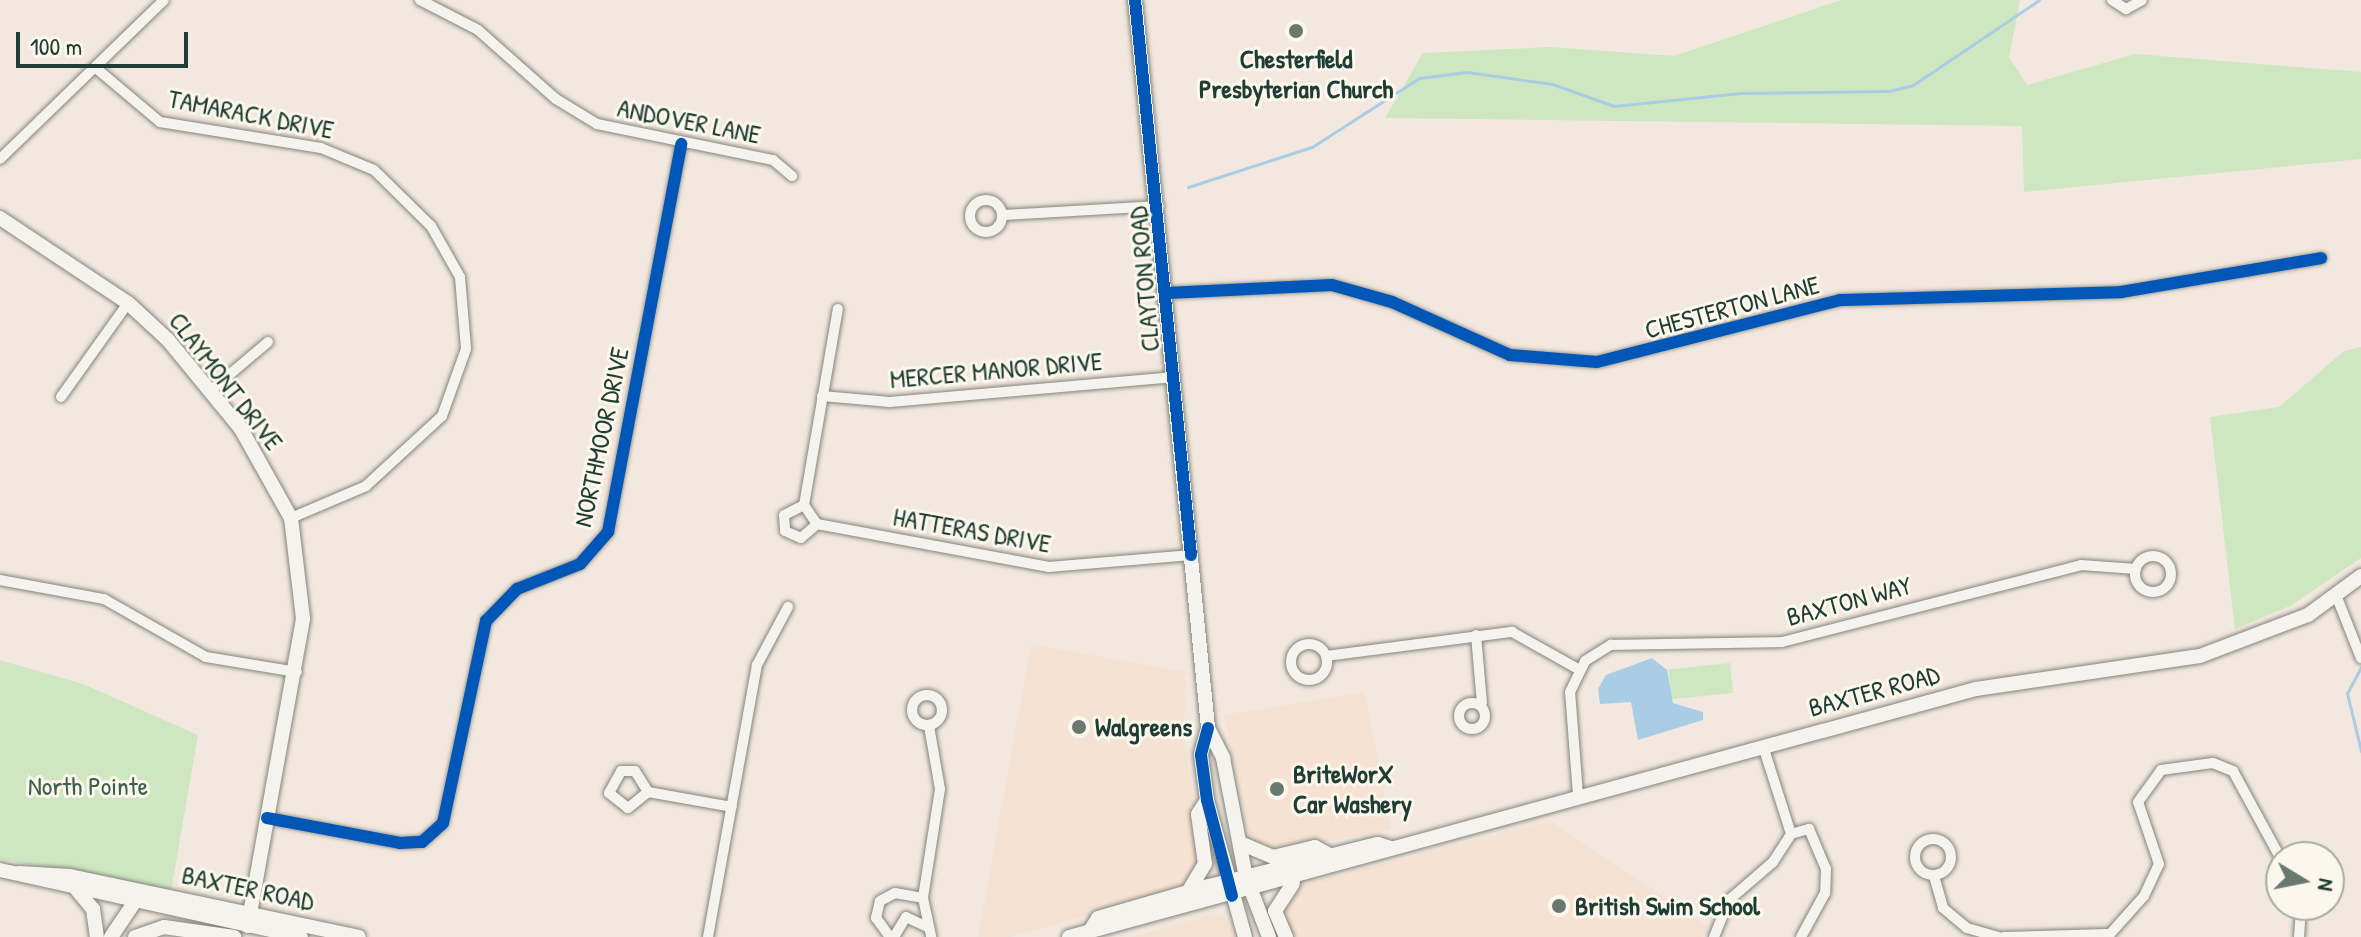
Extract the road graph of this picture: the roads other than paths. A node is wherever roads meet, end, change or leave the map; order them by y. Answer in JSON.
{"nodes":[{"id":1,"x":164,"y":0,"type":"edge"},
{"id":2,"x":420,"y":0,"type":"edge"},
{"id":3,"x":1135,"y":0,"type":"edge"},
{"id":4,"x":1147,"y":0,"type":"edge"},
{"id":5,"x":2112,"y":0,"type":"edge"},
{"id":6,"x":2142,"y":0,"type":"edge"},
{"id":7,"x":1143,"y":17,"type":"junction"},
{"id":8,"x":97,"y":69,"type":"junction"},
{"id":9,"x":681,"y":144,"type":"junction"},
{"id":10,"x":0,"y":159,"type":"edge"},
{"id":11,"x":792,"y":176,"type":"dead end"},
{"id":12,"x":1159,"y":206,"type":"junction"},
{"id":13,"x":1004,"y":215,"type":"dead end"},
{"id":14,"x":0,"y":218,"type":"edge"},
{"id":15,"x":2321,"y":258,"type":"dead end"},
{"id":16,"x":1167,"y":293,"type":"junction"},
{"id":17,"x":128,"y":303,"type":"junction"},
{"id":18,"x":838,"y":309,"type":"dead end"},
{"id":19,"x":268,"y":342,"type":"dead end"},
{"id":20,"x":1175,"y":377,"type":"junction"},
{"id":21,"x":210,"y":391,"type":"junction"},
{"id":22,"x":822,"y":396,"type":"junction"},
{"id":23,"x":61,"y":397,"type":"dead end"},
{"id":24,"x":804,"y":505,"type":"junction"},
{"id":25,"x":291,"y":518,"type":"junction"},
{"id":26,"x":817,"y":524,"type":"junction"},
{"id":27,"x":1191,"y":555,"type":"junction"},
{"id":28,"x":2136,"y":569,"type":"dead end"},
{"id":29,"x":2361,"y":576,"type":"edge"},
{"id":30,"x":0,"y":580,"type":"edge"},
{"id":31,"x":2336,"y":595,"type":"junction"},
{"id":32,"x":788,"y":607,"type":"dead end"},
{"id":33,"x":1476,"y":635,"type":"junction"},
{"id":34,"x":1326,"y":656,"type":"dead end"},
{"id":35,"x":2361,"y":658,"type":"edge"},
{"id":36,"x":1578,"y":669,"type":"junction"},
{"id":37,"x":297,"y":672,"type":"junction"},
{"id":38,"x":1482,"y":703,"type":"dead end"},
{"id":39,"x":929,"y":726,"type":"dead end"},
{"id":40,"x":1208,"y":728,"type":"junction"},
{"id":41,"x":1763,"y":746,"type":"junction"},
{"id":42,"x":648,"y":792,"type":"dead end"},
{"id":43,"x":1578,"y":795,"type":"junction"},
{"id":44,"x":1207,"y":800,"type":"junction"},
{"id":45,"x":732,"y":807,"type":"junction"},
{"id":46,"x":267,"y":818,"type":"junction"},
{"id":47,"x":1791,"y":834,"type":"junction"},
{"id":48,"x":2271,"y":841,"type":"edge"},
{"id":49,"x":1240,"y":843,"type":"junction"},
{"id":50,"x":1391,"y":848,"type":"junction"},
{"id":51,"x":1331,"y":856,"type":"junction"},
{"id":52,"x":0,"y":870,"type":"edge"},
{"id":53,"x":19,"y":873,"type":"junction"},
{"id":54,"x":1934,"y":876,"type":"dead end"},
{"id":55,"x":1298,"y":878,"type":"junction"},
{"id":56,"x":1248,"y":884,"type":"junction"},
{"id":57,"x":77,"y":889,"type":"junction"},
{"id":58,"x":1230,"y":889,"type":"junction"},
{"id":59,"x":1188,"y":892,"type":"junction"},
{"id":60,"x":139,"y":896,"type":"junction"},
{"id":61,"x":923,"y":898,"type":"junction"},
{"id":62,"x":249,"y":919,"type":"junction"},
{"id":63,"x":1090,"y":931,"type":"junction"},
{"id":64,"x":929,"y":932,"type":"edge"},
{"id":65,"x":2110,"y":935,"type":"edge"},
{"id":66,"x":97,"y":937,"type":"edge"},
{"id":67,"x":111,"y":937,"type":"edge"},
{"id":68,"x":135,"y":937,"type":"edge"},
{"id":69,"x":234,"y":937,"type":"edge"},
{"id":70,"x":301,"y":937,"type":"edge"},
{"id":71,"x":359,"y":937,"type":"edge"},
{"id":72,"x":708,"y":937,"type":"edge"},
{"id":73,"x":892,"y":937,"type":"edge"},
{"id":74,"x":1069,"y":937,"type":"edge"},
{"id":75,"x":1245,"y":937,"type":"edge"},
{"id":76,"x":1269,"y":937,"type":"edge"},
{"id":77,"x":1286,"y":937,"type":"edge"},
{"id":78,"x":1714,"y":937,"type":"edge"},
{"id":79,"x":1801,"y":937,"type":"edge"},
{"id":80,"x":2001,"y":937,"type":"edge"}],
"edges":[{"from":1,"to":8,"type":"street"},
{"from":2,"to":9,"type":"street","name":"ANDOVER LANE"},
{"from":3,"to":7,"type":"main road","name":"CLAYTON ROAD"},
{"from":4,"to":7,"type":"main road","name":"CLAYTON ROAD"},
{"from":5,"to":6,"type":"street"},
{"from":7,"to":12,"type":"main road","name":"CLAYTON ROAD"},
{"from":8,"to":10,"type":"street"},
{"from":8,"to":25,"type":"street","name":"TAMARACK DRIVE"},
{"from":9,"to":11,"type":"street","name":"ANDOVER LANE"},
{"from":9,"to":46,"type":"street","name":"NORTHMOOR DRIVE"},
{"from":12,"to":13,"type":"street"},
{"from":12,"to":16,"type":"main road","name":"CLAYTON ROAD"},
{"from":14,"to":17,"type":"main road","name":"CLAYMONT DRIVE"},
{"from":15,"to":16,"type":"street","name":"CHESTERTON LANE"},
{"from":16,"to":20,"type":"main road","name":"CLAYTON ROAD"},
{"from":17,"to":21,"type":"main road","name":"CLAYMONT DRIVE"},
{"from":17,"to":23,"type":"street"},
{"from":18,"to":22,"type":"street"},
{"from":19,"to":21,"type":"street"},
{"from":20,"to":22,"type":"street","name":"MERCER MANOR DRIVE"},
{"from":20,"to":27,"type":"main road","name":"CLAYTON ROAD"},
{"from":21,"to":25,"type":"main road","name":"CLAYMONT DRIVE"},
{"from":22,"to":24,"type":"street"},
{"from":24,"to":26,"type":"street"},
{"from":24,"to":26,"type":"street"},
{"from":25,"to":37,"type":"main road","name":"CLAYMONT DRIVE"},
{"from":26,"to":27,"type":"street","name":"HATTERAS DRIVE"},
{"from":27,"to":40,"type":"main road","name":"CLAYTON ROAD"},
{"from":28,"to":36,"type":"street","name":"BAXTON WAY"},
{"from":29,"to":31,"type":"main road","name":"BAXTER ROAD"},
{"from":30,"to":37,"type":"street"},
{"from":31,"to":35,"type":"street"},
{"from":31,"to":41,"type":"main road","name":"BAXTER ROAD"},
{"from":32,"to":45,"type":"street"},
{"from":33,"to":34,"type":"street"},
{"from":33,"to":36,"type":"street"},
{"from":33,"to":38,"type":"street"},
{"from":36,"to":43,"type":"street"},
{"from":37,"to":46,"type":"main road","name":"CLAYMONT DRIVE"},
{"from":39,"to":61,"type":"street"},
{"from":40,"to":44,"type":"main road","name":"CLAYTON ROAD"},
{"from":40,"to":49,"type":"main road","name":"CLAYTON ROAD"},
{"from":41,"to":43,"type":"main road","name":"BAXTER ROAD"},
{"from":41,"to":47,"type":"street"},
{"from":42,"to":45,"type":"street"},
{"from":43,"to":50,"type":"main road","name":"BAXTER ROAD"},
{"from":44,"to":58,"type":"main road","name":"CLAYTON ROAD"},
{"from":44,"to":59,"type":"main road"},
{"from":45,"to":72,"type":"street"},
{"from":46,"to":62,"type":"main road","name":"CLAYMONT DRIVE"},
{"from":47,"to":78,"type":"street"},
{"from":47,"to":79,"type":"street"},
{"from":48,"to":65,"type":"street"},
{"from":49,"to":51,"type":"main road"},
{"from":49,"to":56,"type":"main road","name":"CLAYTON ROAD"},
{"from":50,"to":51,"type":"main road","name":"BAXTER ROAD"},
{"from":50,"to":55,"type":"main road","name":"BAXTER ROAD"},
{"from":51,"to":56,"type":"main road","name":"BAXTER ROAD"},
{"from":52,"to":53,"type":"main road"},
{"from":53,"to":57,"type":"main road"},
{"from":53,"to":60,"type":"main road"},
{"from":54,"to":80,"type":"street"},
{"from":55,"to":56,"type":"main road","name":"BAXTER ROAD"},
{"from":55,"to":77,"type":"main road"},
{"from":56,"to":58,"type":"main road","name":"BAXTER ROAD"},
{"from":56,"to":76,"type":"main road","name":"CLAYTON ROAD"},
{"from":57,"to":60,"type":"main road"},
{"from":57,"to":66,"type":"main road"},
{"from":58,"to":59,"type":"main road","name":"BAXTER ROAD"},
{"from":58,"to":63,"type":"main road","name":"BAXTER ROAD"},
{"from":58,"to":75,"type":"main road","name":"CLAYTON ROAD"},
{"from":59,"to":63,"type":"main road","name":"BAXTER ROAD"},
{"from":60,"to":62,"type":"main road","name":"BAXTER ROAD"},
{"from":60,"to":67,"type":"main road"},
{"from":61,"to":64,"type":"street"},
{"from":61,"to":73,"type":"street"},
{"from":62,"to":70,"type":"main road","name":"BAXTER ROAD"},
{"from":62,"to":71,"type":"main road","name":"BAXTER ROAD"},
{"from":63,"to":74,"type":"main road","name":"BAXTER ROAD"},
{"from":64,"to":73,"type":"street"},
{"from":65,"to":80,"type":"street"},
{"from":68,"to":69,"type":"main road"}]}
